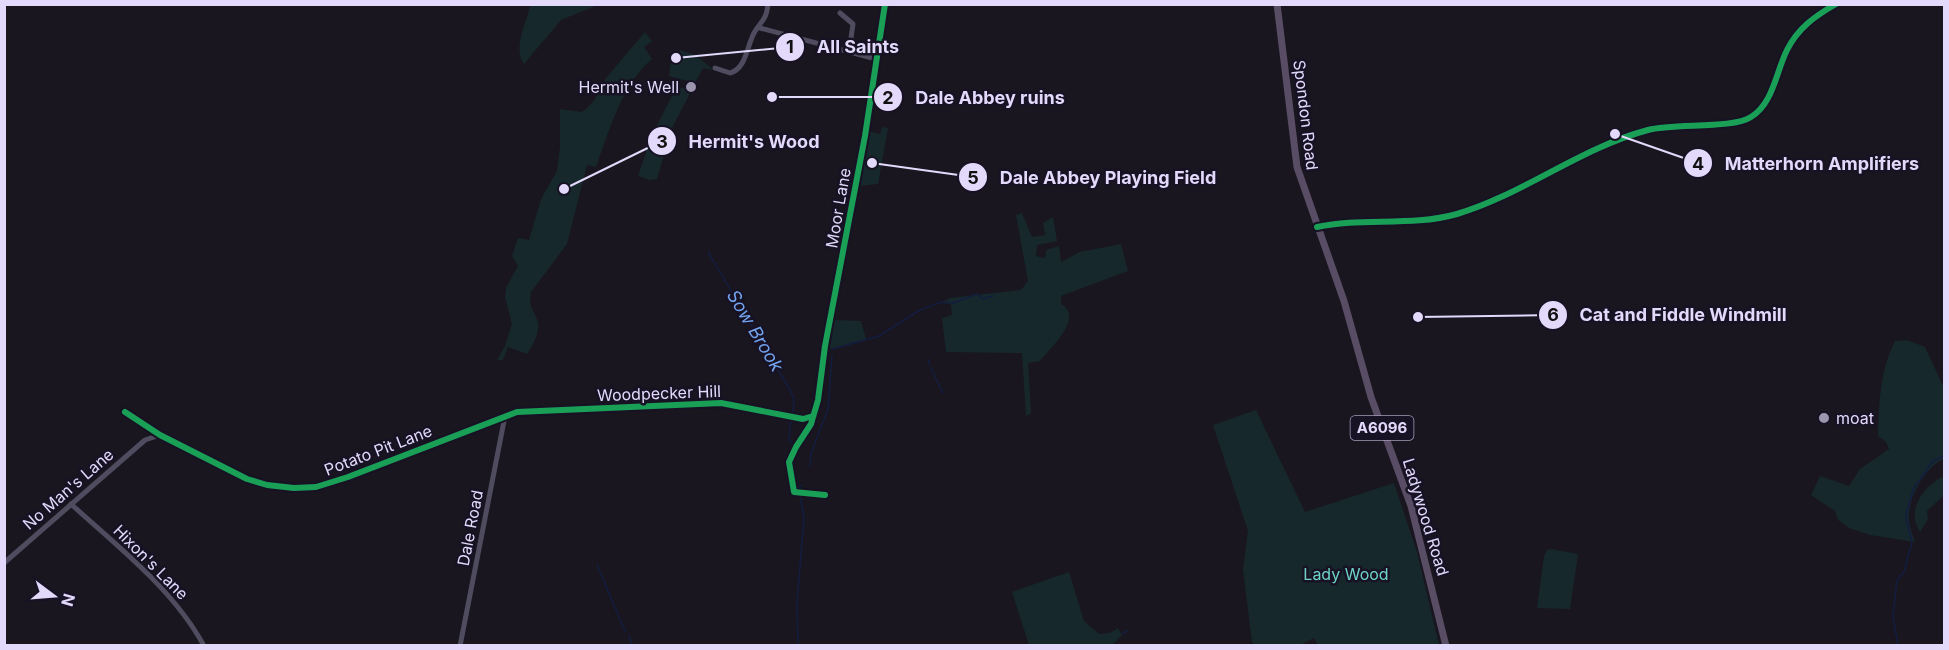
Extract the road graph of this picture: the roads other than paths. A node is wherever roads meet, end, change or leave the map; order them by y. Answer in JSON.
{"nodes":[{"id":1,"x":768,"y":4,"type":"edge"},
{"id":2,"x":885,"y":4,"type":"edge"},
{"id":3,"x":1278,"y":4,"type":"edge"},
{"id":4,"x":1836,"y":4,"type":"edge"},
{"id":5,"x":840,"y":13,"type":"dead end"},
{"id":6,"x":767,"y":17,"type":"junction"},
{"id":7,"x":760,"y":27,"type":"junction"},
{"id":8,"x":776,"y":30,"type":"junction"},
{"id":9,"x":849,"y":52,"type":"junction"},
{"id":10,"x":876,"y":59,"type":"junction"},
{"id":11,"x":715,"y":68,"type":"dead end"},
{"id":12,"x":1317,"y":227,"type":"junction"},
{"id":13,"x":125,"y":412,"type":"dead end"},
{"id":14,"x":505,"y":416,"type":"junction"},
{"id":15,"x":813,"y":416,"type":"junction"},
{"id":16,"x":147,"y":426,"type":"junction"},
{"id":17,"x":160,"y":435,"type":"junction"},
{"id":18,"x":149,"y":437,"type":"junction"},
{"id":19,"x":825,"y":495,"type":"dead end"},
{"id":20,"x":71,"y":504,"type":"junction"},
{"id":21,"x":4,"y":562,"type":"edge"},
{"id":22,"x":204,"y":645,"type":"edge"},
{"id":23,"x":460,"y":645,"type":"edge"},
{"id":24,"x":1446,"y":645,"type":"edge"}],
"edges":[{"from":1,"to":6,"type":"street"},
{"from":2,"to":10,"type":"street","name":"Moor Lane"},
{"from":3,"to":12,"type":"main road","name":"Spondon Road","number":"A6096"},
{"from":4,"to":12,"type":"street"},
{"from":5,"to":9,"type":"street"},
{"from":6,"to":7,"type":"street"},
{"from":6,"to":8,"type":"street"},
{"from":7,"to":8,"type":"street"},
{"from":7,"to":11,"type":"street"},
{"from":8,"to":9,"type":"street"},
{"from":9,"to":10,"type":"street"},
{"from":10,"to":15,"type":"street","name":"Moor Lane"},
{"from":12,"to":24,"type":"main road","name":"Ladywood Road","number":"A6096"},
{"from":13,"to":16,"type":"street","name":"Potato Pit Lane"},
{"from":14,"to":15,"type":"street","name":"Woodpecker Hill"},
{"from":14,"to":17,"type":"street","name":"Potato Pit Lane"},
{"from":14,"to":23,"type":"street","name":"Dale Road"},
{"from":15,"to":19,"type":"street","name":"Moor Lane"},
{"from":16,"to":17,"type":"street","name":"Potato Pit Lane"},
{"from":16,"to":18,"type":"street"},
{"from":17,"to":18,"type":"street"},
{"from":18,"to":20,"type":"street","name":"No Man's Lane"},
{"from":20,"to":21,"type":"street","name":"No Man's Lane"},
{"from":20,"to":22,"type":"street","name":"Hixon's Lane"}]}
